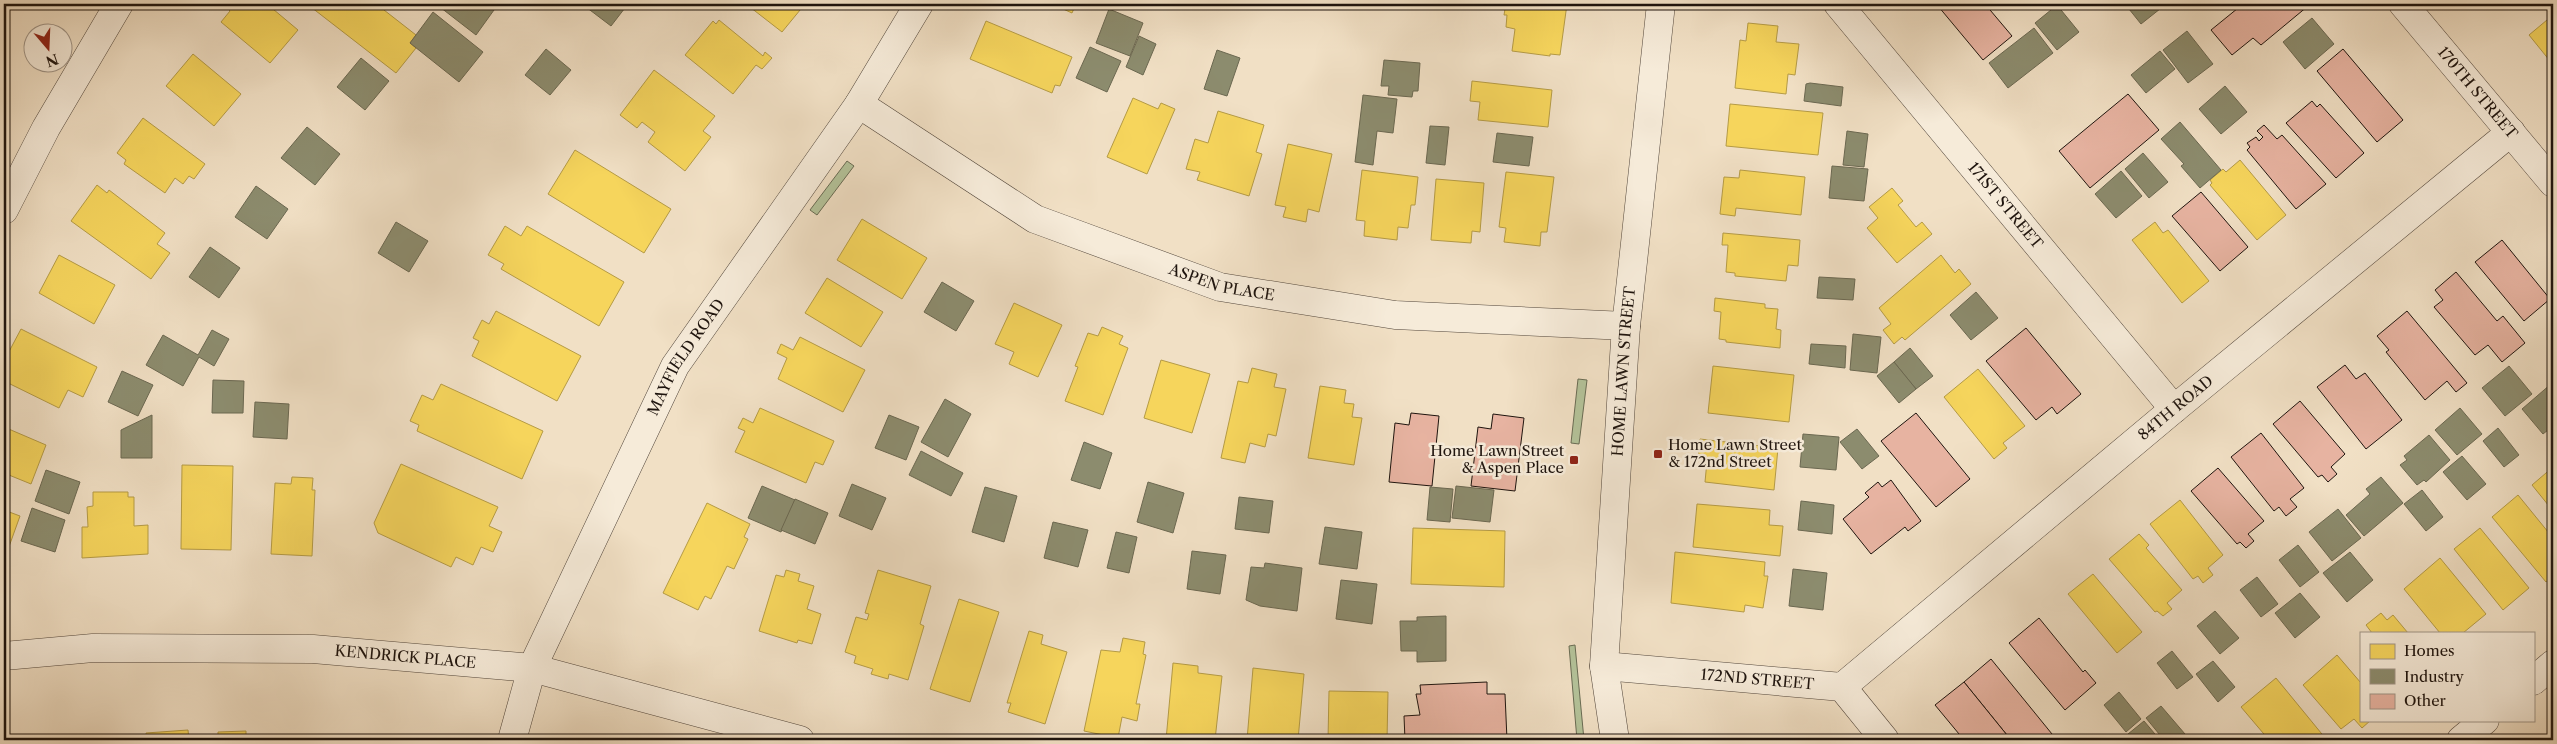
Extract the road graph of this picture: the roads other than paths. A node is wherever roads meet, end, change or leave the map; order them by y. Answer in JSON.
{"nodes":[{"id":1,"x":119,"y":4,"type":"edge"},
{"id":2,"x":919,"y":4,"type":"edge"},
{"id":3,"x":1661,"y":4,"type":"edge"},
{"id":4,"x":1838,"y":4,"type":"edge"},
{"id":5,"x":2403,"y":4,"type":"edge"},
{"id":6,"x":859,"y":104,"type":"junction"},
{"id":7,"x":2511,"y":132,"type":"junction"},
{"id":8,"x":2553,"y":183,"type":"edge"},
{"id":9,"x":4,"y":210,"type":"edge"},
{"id":10,"x":1626,"y":326,"type":"junction"},
{"id":11,"x":2174,"y":409,"type":"junction"},
{"id":12,"x":4,"y":656,"type":"edge"},
{"id":13,"x":2553,"y":664,"type":"edge"},
{"id":14,"x":1604,"y":666,"type":"junction"},
{"id":15,"x":532,"y":668,"type":"junction"},
{"id":16,"x":2534,"y":680,"type":"edge"},
{"id":17,"x":1842,"y":687,"type":"junction"},
{"id":18,"x":2484,"y":722,"type":"edge"},
{"id":19,"x":512,"y":740,"type":"edge"},
{"id":20,"x":800,"y":740,"type":"edge"},
{"id":21,"x":1615,"y":740,"type":"edge"},
{"id":22,"x":1885,"y":740,"type":"edge"},
{"id":23,"x":2461,"y":740,"type":"edge"}],
"edges":[{"from":1,"to":9,"type":"street"},
{"from":2,"to":6,"type":"street","name":"MAYFIELD ROAD"},
{"from":3,"to":10,"type":"street","name":"HOME LAWN STREET"},
{"from":4,"to":11,"type":"street","name":"171ST STREET"},
{"from":5,"to":7,"type":"street","name":"170TH STREET"},
{"from":6,"to":10,"type":"street","name":"ASPEN PLACE"},
{"from":6,"to":15,"type":"street","name":"MAYFIELD ROAD"},
{"from":7,"to":8,"type":"street","name":"170TH STREET"},
{"from":7,"to":11,"type":"street","name":"84TH ROAD"},
{"from":10,"to":14,"type":"street","name":"HOME LAWN STREET"},
{"from":11,"to":17,"type":"street","name":"84TH ROAD"},
{"from":12,"to":15,"type":"street","name":"KENDRICK PLACE"},
{"from":13,"to":16,"type":"street"},
{"from":14,"to":17,"type":"street","name":"172ND STREET"},
{"from":14,"to":21,"type":"street","name":"HOME LAWN STREET"},
{"from":15,"to":19,"type":"street","name":"MAYFIELD ROAD"},
{"from":15,"to":20,"type":"street","name":"KENDRICK PLACE"},
{"from":17,"to":22,"type":"street"},
{"from":18,"to":23,"type":"street"}]}
